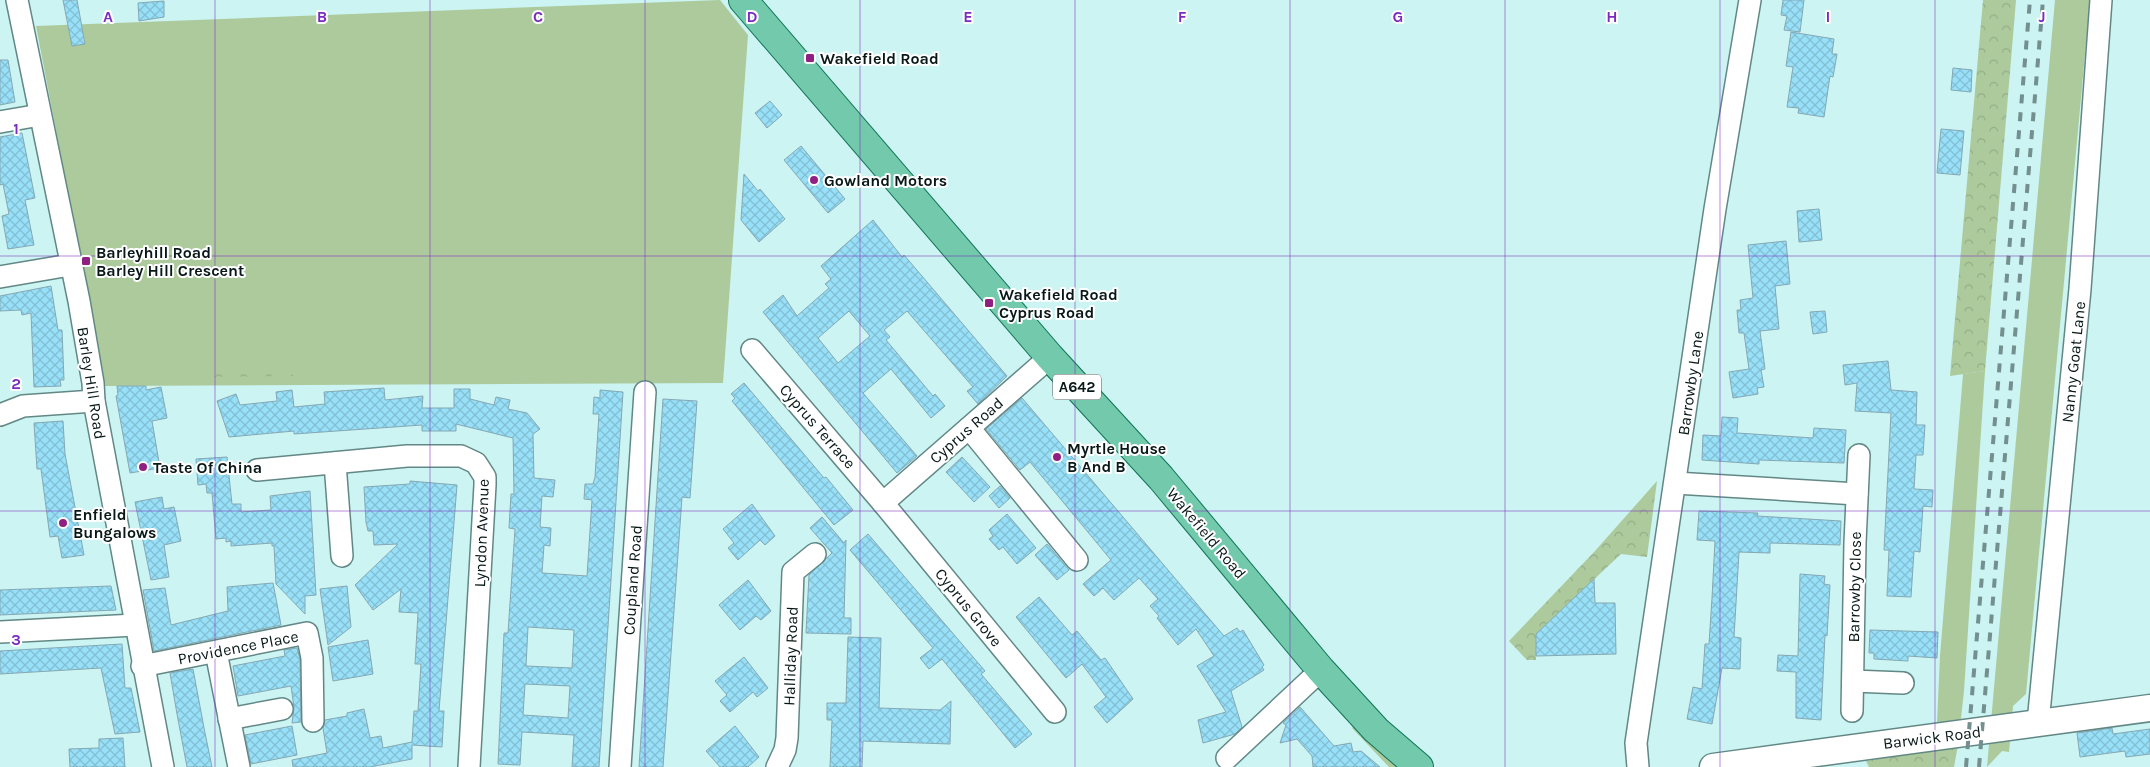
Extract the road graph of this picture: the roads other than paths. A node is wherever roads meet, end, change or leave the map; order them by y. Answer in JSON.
{"nodes":[{"id":1,"x":17,"y":0,"type":"edge"},
{"id":2,"x":743,"y":0,"type":"edge"},
{"id":3,"x":1750,"y":0,"type":"edge"},
{"id":4,"x":2101,"y":0,"type":"edge"},
{"id":5,"x":40,"y":115,"type":"junction"},
{"id":6,"x":0,"y":122,"type":"edge"},
{"id":7,"x":70,"y":265,"type":"junction"},
{"id":8,"x":0,"y":277,"type":"edge"},
{"id":9,"x":752,"y":350,"type":"dead end"},
{"id":10,"x":1050,"y":357,"type":"junction"},
{"id":11,"x":644,"y":392,"type":"dead end"},
{"id":12,"x":94,"y":401,"type":"junction"},
{"id":13,"x":0,"y":415,"type":"edge"},
{"id":14,"x":968,"y":428,"type":"junction"},
{"id":15,"x":1860,"y":455,"type":"dead end"},
{"id":16,"x":335,"y":463,"type":"junction"},
{"id":17,"x":257,"y":470,"type":"dead end"},
{"id":18,"x":1675,"y":484,"type":"junction"},
{"id":19,"x":1857,"y":494,"type":"junction"},
{"id":20,"x":883,"y":503,"type":"junction"},
{"id":21,"x":815,"y":554,"type":"dead end"},
{"id":22,"x":342,"y":556,"type":"dead end"},
{"id":23,"x":1077,"y":560,"type":"dead end"},
{"id":24,"x":134,"y":625,"type":"junction"},
{"id":25,"x":0,"y":632,"type":"edge"},
{"id":26,"x":216,"y":652,"type":"junction"},
{"id":27,"x":142,"y":666,"type":"junction"},
{"id":28,"x":1321,"y":670,"type":"junction"},
{"id":29,"x":1852,"y":681,"type":"junction"},
{"id":30,"x":1903,"y":683,"type":"dead end"},
{"id":31,"x":2150,"y":708,"type":"edge"},
{"id":32,"x":282,"y":709,"type":"dead end"},
{"id":33,"x":1852,"y":711,"type":"dead end"},
{"id":34,"x":1055,"y":712,"type":"dead end"},
{"id":35,"x":229,"y":719,"type":"junction"},
{"id":36,"x":314,"y":721,"type":"dead end"},
{"id":37,"x":2038,"y":723,"type":"junction"},
{"id":38,"x":1227,"y":758,"type":"dead end"},
{"id":39,"x":1793,"y":761,"type":"edge"},
{"id":40,"x":163,"y":767,"type":"edge"},
{"id":41,"x":239,"y":767,"type":"edge"},
{"id":42,"x":469,"y":767,"type":"edge"},
{"id":43,"x":620,"y":767,"type":"edge"},
{"id":44,"x":777,"y":767,"type":"edge"},
{"id":45,"x":1419,"y":767,"type":"edge"},
{"id":46,"x":1638,"y":767,"type":"edge"},
{"id":47,"x":1713,"y":767,"type":"edge"}],
"edges":[{"from":1,"to":5,"type":"street","name":"Barley Hill Road"},
{"from":2,"to":10,"type":"main road","name":"Wakefield Road","number":"A642"},
{"from":3,"to":18,"type":"street","name":"Barrowby Lane"},
{"from":4,"to":37,"type":"street","name":"Nanny Goat Lane"},
{"from":5,"to":6,"type":"street"},
{"from":5,"to":7,"type":"street","name":"Barley Hill Road"},
{"from":7,"to":8,"type":"street"},
{"from":7,"to":12,"type":"street","name":"Barley Hill Road"},
{"from":9,"to":20,"type":"street","name":"Cyprus Terrace"},
{"from":10,"to":14,"type":"street","name":"Cyprus Road"},
{"from":10,"to":28,"type":"main road","name":"Wakefield Road","number":"A642"},
{"from":11,"to":43,"type":"street","name":"Coupland Road"},
{"from":12,"to":13,"type":"street"},
{"from":12,"to":24,"type":"street","name":"Barley Hill Road"},
{"from":14,"to":20,"type":"street","name":"Cyprus Road"},
{"from":14,"to":23,"type":"street"},
{"from":15,"to":19,"type":"street","name":"Barrowby Close"},
{"from":16,"to":17,"type":"street","name":"Lyndon Avenue"},
{"from":16,"to":22,"type":"street"},
{"from":16,"to":42,"type":"street","name":"Lyndon Avenue"},
{"from":18,"to":19,"type":"street"},
{"from":18,"to":46,"type":"street","name":"Barrowby Lane"},
{"from":19,"to":29,"type":"street","name":"Barrowby Close"},
{"from":20,"to":34,"type":"street","name":"Cyprus Grove"},
{"from":21,"to":44,"type":"street","name":"Halliday Road"},
{"from":24,"to":25,"type":"street"},
{"from":24,"to":27,"type":"street","name":"Barley Hill Road"},
{"from":26,"to":27,"type":"street","name":"Providence Place"},
{"from":26,"to":35,"type":"street"},
{"from":26,"to":36,"type":"street","name":"Providence Place"},
{"from":27,"to":40,"type":"street","name":"Barley Hill Road"},
{"from":28,"to":38,"type":"street"},
{"from":28,"to":45,"type":"main road","name":"Wakefield Road","number":"A642"},
{"from":29,"to":30,"type":"street"},
{"from":29,"to":33,"type":"street","name":"Barrowby Close"},
{"from":31,"to":37,"type":"street","name":"Barwick Road"},
{"from":32,"to":35,"type":"street"},
{"from":35,"to":41,"type":"street"},
{"from":37,"to":39,"type":"street","name":"Barwick Road"},
{"from":39,"to":47,"type":"street","name":"Barwick Road"}]}
